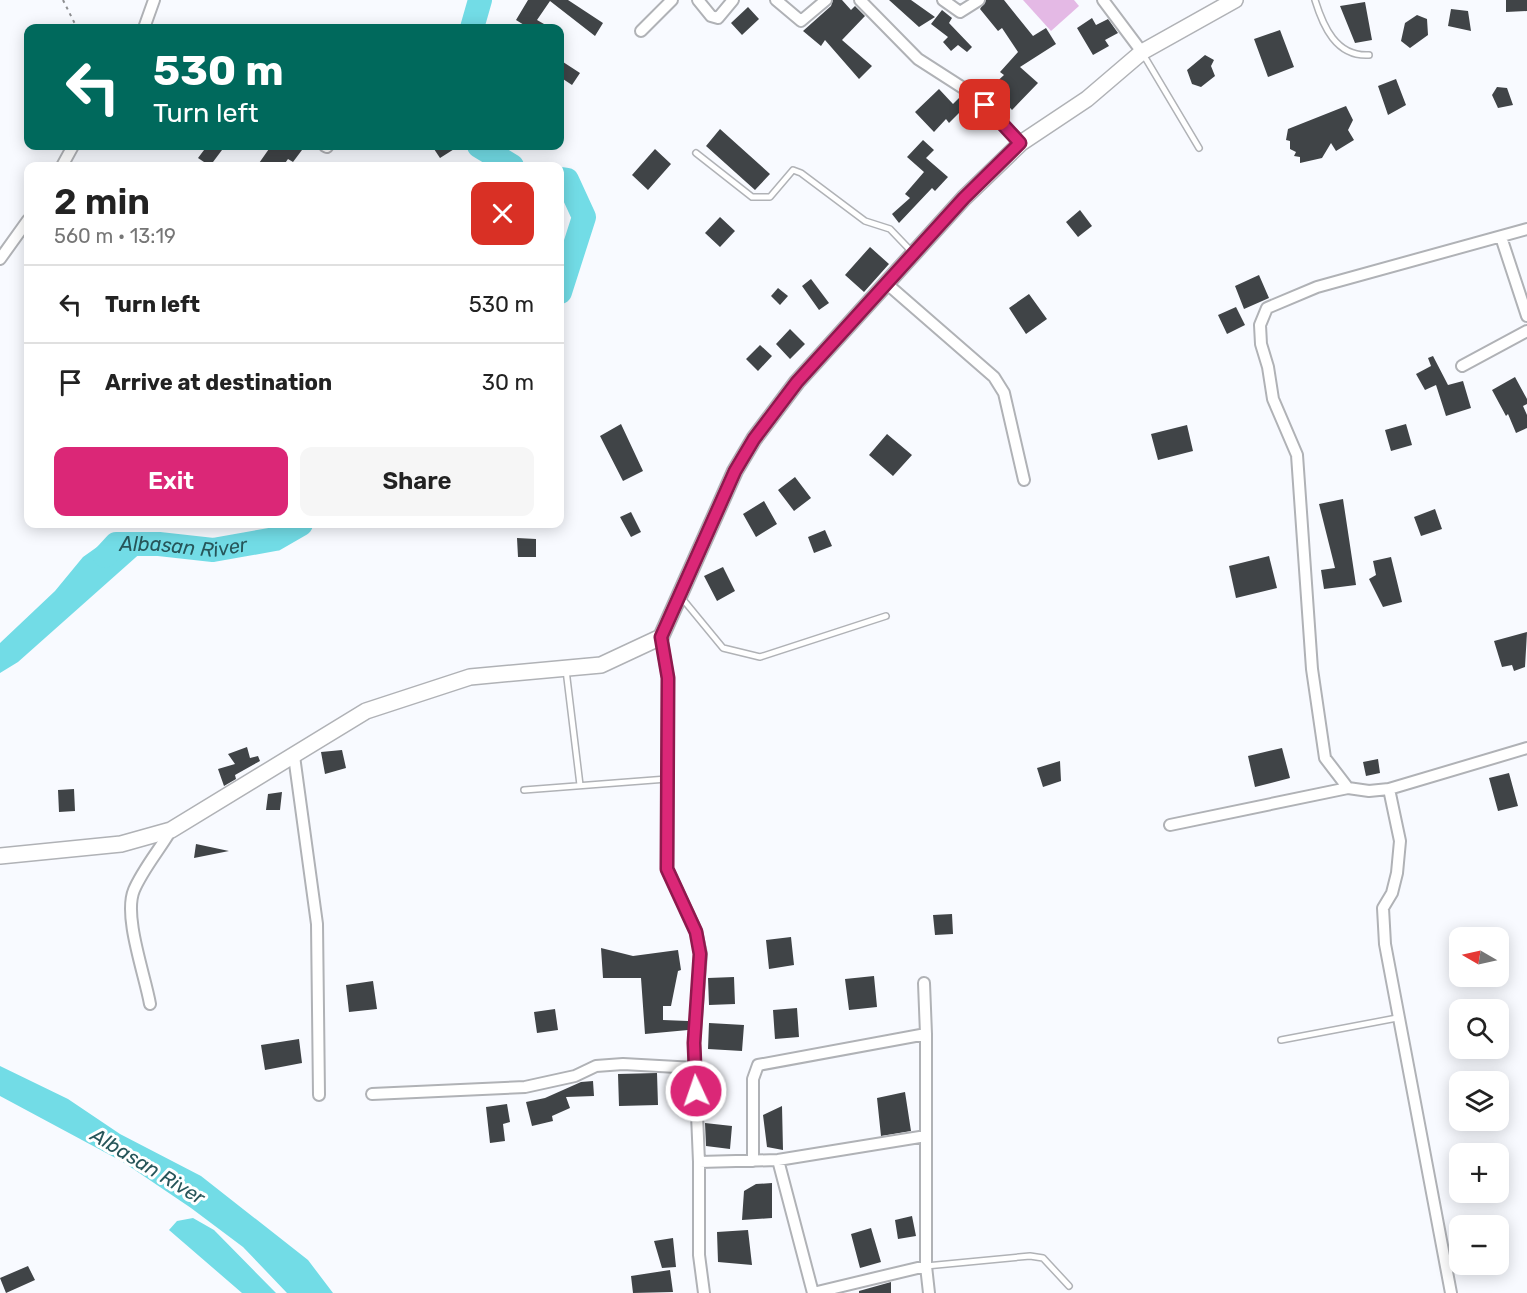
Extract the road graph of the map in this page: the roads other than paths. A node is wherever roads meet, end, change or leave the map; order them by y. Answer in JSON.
{"nodes":[{"id":1,"x":154,"y":0,"type":"edge"},
{"id":2,"x":672,"y":0,"type":"edge"},
{"id":3,"x":698,"y":0,"type":"edge"},
{"id":4,"x":733,"y":0,"type":"edge"},
{"id":5,"x":776,"y":0,"type":"edge"},
{"id":6,"x":826,"y":0,"type":"edge"},
{"id":7,"x":860,"y":0,"type":"edge"},
{"id":8,"x":943,"y":0,"type":"edge"},
{"id":9,"x":979,"y":0,"type":"edge"},
{"id":10,"x":1103,"y":0,"type":"edge"},
{"id":11,"x":1235,"y":0,"type":"edge"},
{"id":12,"x":1315,"y":0,"type":"edge"},
{"id":13,"x":145,"y":24,"type":"edge"},
{"id":14,"x":641,"y":31,"type":"dead end"},
{"id":15,"x":1142,"y":52,"type":"junction"},
{"id":16,"x":1369,"y":55,"type":"dead end"},
{"id":17,"x":1020,"y":143,"type":"junction"},
{"id":18,"x":1199,"y":148,"type":"dead end"},
{"id":19,"x":696,"y":153,"type":"dead end"},
{"id":20,"x":24,"y":226,"type":"edge"},
{"id":21,"x":1527,"y":229,"type":"edge"},
{"id":22,"x":1501,"y":237,"type":"junction"},
{"id":23,"x":913,"y":254,"type":"junction"},
{"id":24,"x":0,"y":259,"type":"edge"},
{"id":25,"x":886,"y":283,"type":"junction"},
{"id":26,"x":1527,"y":316,"type":"edge"},
{"id":27,"x":1527,"y":331,"type":"edge"},
{"id":28,"x":1462,"y":366,"type":"dead end"},
{"id":29,"x":1024,"y":480,"type":"dead end"},
{"id":30,"x":680,"y":596,"type":"junction"},
{"id":31,"x":886,"y":616,"type":"dead end"},
{"id":32,"x":661,"y":637,"type":"junction"},
{"id":33,"x":565,"y":668,"type":"junction"},
{"id":34,"x":1527,"y":748,"type":"edge"},
{"id":35,"x":294,"y":756,"type":"junction"},
{"id":36,"x":667,"y":779,"type":"junction"},
{"id":37,"x":580,"y":785,"type":"junction"},
{"id":38,"x":1348,"y":788,"type":"junction"},
{"id":39,"x":1389,"y":789,"type":"junction"},
{"id":40,"x":524,"y":790,"type":"dead end"},
{"id":41,"x":1170,"y":825,"type":"dead end"},
{"id":42,"x":171,"y":830,"type":"junction"},
{"id":43,"x":0,"y":856,"type":"edge"},
{"id":44,"x":924,"y":983,"type":"dead end"},
{"id":45,"x":150,"y":1004,"type":"dead end"},
{"id":46,"x":1397,"y":1018,"type":"junction"},
{"id":47,"x":926,"y":1035,"type":"junction"},
{"id":48,"x":1281,"y":1040,"type":"dead end"},
{"id":49,"x":696,"y":1068,"type":"junction"},
{"id":50,"x":372,"y":1094,"type":"dead end"},
{"id":51,"x":319,"y":1095,"type":"dead end"},
{"id":52,"x":926,"y":1136,"type":"junction"},
{"id":53,"x":778,"y":1160,"type":"junction"},
{"id":54,"x":753,"y":1161,"type":"junction"},
{"id":55,"x":699,"y":1162,"type":"junction"},
{"id":56,"x":926,"y":1266,"type":"junction"},
{"id":57,"x":1069,"y":1286,"type":"dead end"},
{"id":58,"x":704,"y":1293,"type":"edge"},
{"id":59,"x":813,"y":1293,"type":"edge"},
{"id":60,"x":929,"y":1293,"type":"edge"},
{"id":61,"x":1451,"y":1293,"type":"edge"}],
"edges":[{"from":1,"to":13,"type":"street"},
{"from":2,"to":14,"type":"street"},
{"from":3,"to":4,"type":"street"},
{"from":5,"to":6,"type":"street"},
{"from":7,"to":17,"type":"street"},
{"from":8,"to":9,"type":"street"},
{"from":10,"to":15,"type":"street"},
{"from":11,"to":15,"type":"street"},
{"from":12,"to":16,"type":"lane"},
{"from":15,"to":17,"type":"street"},
{"from":15,"to":18,"type":"lane"},
{"from":17,"to":23,"type":"street"},
{"from":19,"to":23,"type":"lane"},
{"from":20,"to":24,"type":"street"},
{"from":21,"to":22,"type":"street"},
{"from":22,"to":26,"type":"street"},
{"from":22,"to":38,"type":"street"},
{"from":23,"to":25,"type":"street"},
{"from":25,"to":29,"type":"street"},
{"from":25,"to":30,"type":"street"},
{"from":27,"to":28,"type":"street"},
{"from":30,"to":31,"type":"lane"},
{"from":30,"to":32,"type":"street"},
{"from":32,"to":33,"type":"street"},
{"from":32,"to":36,"type":"street"},
{"from":33,"to":35,"type":"street"},
{"from":33,"to":37,"type":"lane"},
{"from":34,"to":39,"type":"street"},
{"from":35,"to":42,"type":"street"},
{"from":35,"to":51,"type":"street"},
{"from":36,"to":37,"type":"lane"},
{"from":36,"to":49,"type":"street"},
{"from":37,"to":40,"type":"lane"},
{"from":38,"to":39,"type":"street"},
{"from":38,"to":41,"type":"street"},
{"from":39,"to":46,"type":"street"},
{"from":42,"to":43,"type":"street"},
{"from":42,"to":45,"type":"street"},
{"from":44,"to":47,"type":"street"},
{"from":46,"to":48,"type":"lane"},
{"from":46,"to":61,"type":"street"},
{"from":47,"to":52,"type":"street"},
{"from":47,"to":54,"type":"street"},
{"from":49,"to":50,"type":"street"},
{"from":49,"to":55,"type":"street"},
{"from":52,"to":53,"type":"street"},
{"from":52,"to":56,"type":"street"},
{"from":53,"to":54,"type":"street"},
{"from":53,"to":59,"type":"street"},
{"from":54,"to":55,"type":"street"},
{"from":55,"to":58,"type":"street"},
{"from":56,"to":57,"type":"lane"},
{"from":56,"to":59,"type":"street"},
{"from":56,"to":60,"type":"street"}]}
